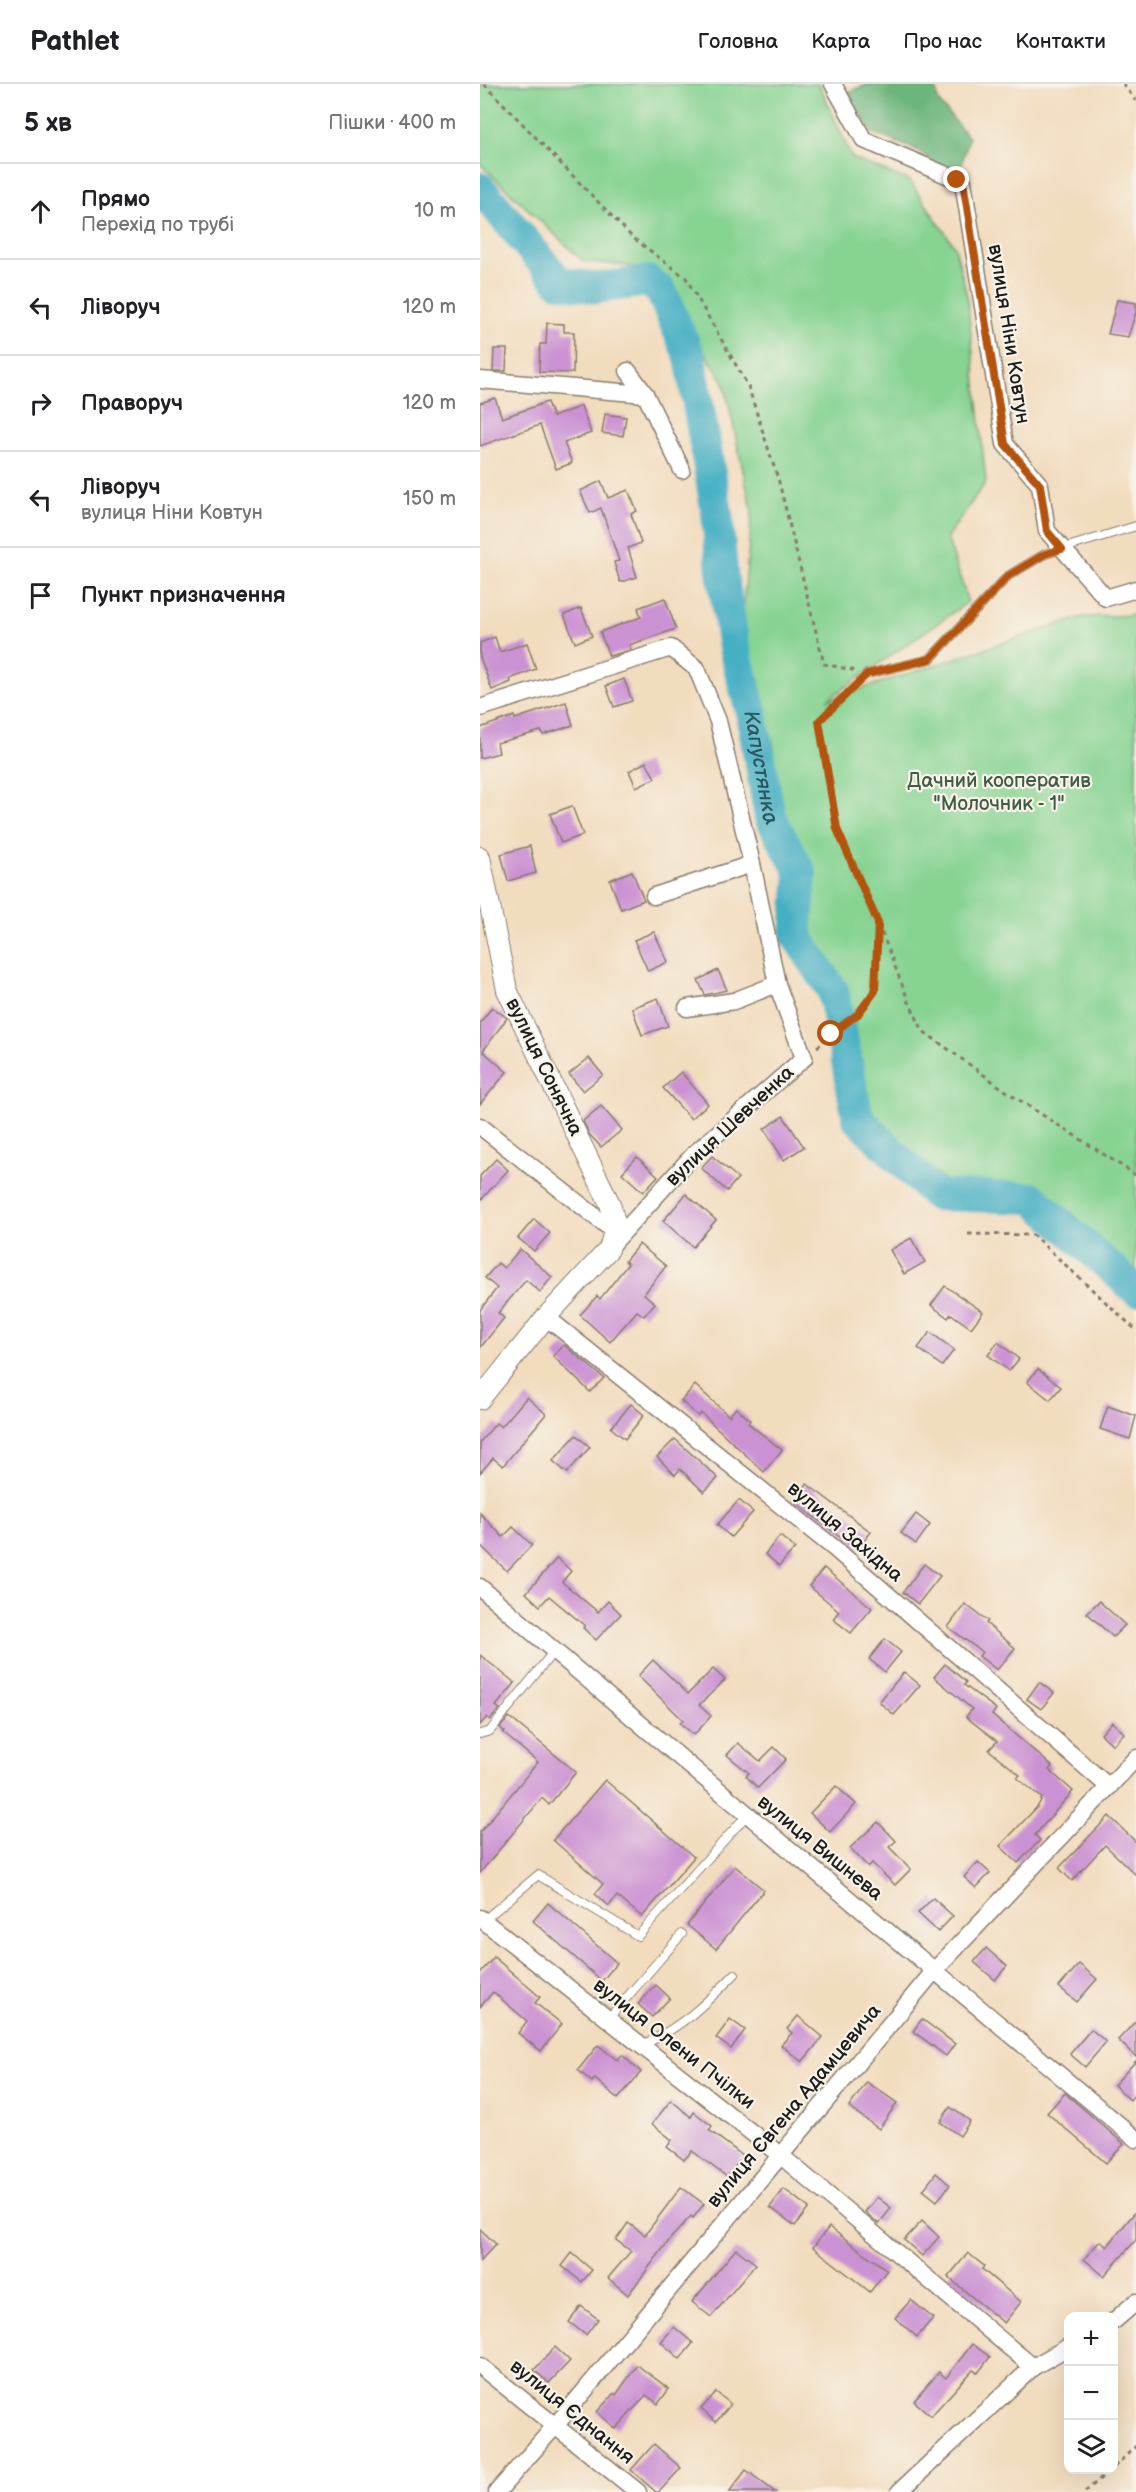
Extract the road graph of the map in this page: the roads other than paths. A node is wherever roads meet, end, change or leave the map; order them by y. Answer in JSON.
{"nodes":[{"id":1,"x":833,"y":84,"type":"edge"},
{"id":2,"x":628,"y":370,"type":"dead end"},
{"id":3,"x":480,"y":380,"type":"edge"},
{"id":4,"x":645,"y":394,"type":"junction"},
{"id":5,"x":682,"y":470,"type":"dead end"},
{"id":6,"x":1136,"y":526,"type":"edge"},
{"id":7,"x":1062,"y":549,"type":"junction"},
{"id":8,"x":1136,"y":589,"type":"edge"},
{"id":9,"x":867,"y":674,"type":"road end"},
{"id":10,"x":480,"y":708,"type":"edge"},
{"id":11,"x":480,"y":857,"type":"edge"},
{"id":12,"x":752,"y":864,"type":"junction"},
{"id":13,"x":654,"y":896,"type":"dead end"},
{"id":14,"x":777,"y":984,"type":"junction"},
{"id":15,"x":687,"y":1008,"type":"dead end"},
{"id":16,"x":480,"y":1126,"type":"edge"},
{"id":17,"x":616,"y":1225,"type":"junction"},
{"id":18,"x":609,"y":1249,"type":"junction"},
{"id":19,"x":546,"y":1317,"type":"junction"},
{"id":20,"x":480,"y":1400,"type":"edge"},
{"id":21,"x":480,"y":1587,"type":"edge"},
{"id":22,"x":554,"y":1651,"type":"junction"},
{"id":23,"x":480,"y":1734,"type":"edge"},
{"id":24,"x":1136,"y":1758,"type":"edge"},
{"id":25,"x":1109,"y":1788,"type":"junction"},
{"id":26,"x":746,"y":1816,"type":"junction"},
{"id":27,"x":482,"y":1919,"type":"edge"},
{"id":28,"x":682,"y":1934,"type":"dead end"},
{"id":29,"x":935,"y":1970,"type":"junction"},
{"id":30,"x":735,"y":1974,"type":"dead end"},
{"id":31,"x":608,"y":2019,"type":"junction"},
{"id":32,"x":641,"y":2046,"type":"junction"},
{"id":33,"x":1136,"y":2139,"type":"edge"},
{"id":34,"x":780,"y":2155,"type":"junction"},
{"id":35,"x":1136,"y":2302,"type":"edge"},
{"id":36,"x":1118,"y":2317,"type":"edge"},
{"id":37,"x":1064,"y":2349,"type":"edge"},
{"id":38,"x":480,"y":2366,"type":"edge"},
{"id":39,"x":1033,"y":2367,"type":"junction"},
{"id":40,"x":556,"y":2425,"type":"junction"},
{"id":41,"x":497,"y":2492,"type":"edge"},
{"id":42,"x":638,"y":2492,"type":"edge"},
{"id":43,"x":899,"y":2492,"type":"edge"}],
"edges":[{"from":1,"to":7,"type":"street","name":"вулиця Ніни Ковтун"},
{"from":2,"to":4,"type":"street"},
{"from":3,"to":4,"type":"street"},
{"from":4,"to":5,"type":"street"},
{"from":6,"to":7,"type":"lane"},
{"from":7,"to":8,"type":"street","name":"вулиця Ніни Ковтун"},
{"from":7,"to":9,"type":"lane"},
{"from":10,"to":12,"type":"street"},
{"from":11,"to":17,"type":"street","name":"вулиця Сонячна"},
{"from":12,"to":13,"type":"street"},
{"from":12,"to":14,"type":"street"},
{"from":14,"to":15,"type":"street"},
{"from":14,"to":18,"type":"street","name":"вулиця Шевченка"},
{"from":16,"to":17,"type":"street"},
{"from":17,"to":18,"type":"street"},
{"from":18,"to":19,"type":"street"},
{"from":19,"to":20,"type":"street"},
{"from":19,"to":25,"type":"street","name":"вулиця Західна"},
{"from":21,"to":22,"type":"street","name":"вулиця Вишнева"},
{"from":22,"to":23,"type":"lane"},
{"from":22,"to":26,"type":"street","name":"вулиця Вишнева"},
{"from":24,"to":25,"type":"street","name":"вулиця Євгена Адамцевича"},
{"from":25,"to":29,"type":"street","name":"вулиця Євгена Адамцевича"},
{"from":26,"to":27,"type":"lane"},
{"from":26,"to":29,"type":"street","name":"вулиця Вишнева"},
{"from":27,"to":31,"type":"street","name":"вулиця Олени Пчілки"},
{"from":28,"to":31,"type":"lane"},
{"from":29,"to":33,"type":"street","name":"вулиця Вишнева"},
{"from":29,"to":34,"type":"street","name":"вулиця Євгена Адамцевича"},
{"from":30,"to":32,"type":"lane"},
{"from":31,"to":32,"type":"street","name":"вулиця Олени Пчілки"},
{"from":32,"to":34,"type":"street","name":"вулиця Олени Пчілки"},
{"from":34,"to":39,"type":"street","name":"вулиця Олени Пчілки"},
{"from":34,"to":40,"type":"street","name":"вулиця Євгена Адамцевича"},
{"from":35,"to":36,"type":"street"},
{"from":37,"to":39,"type":"street"},
{"from":38,"to":40,"type":"street","name":"вулиця Єднання"},
{"from":39,"to":43,"type":"street"},
{"from":40,"to":41,"type":"street","name":"вулиця Євгена Адамцевича"},
{"from":40,"to":42,"type":"street","name":"вулиця Єднання"}]}
